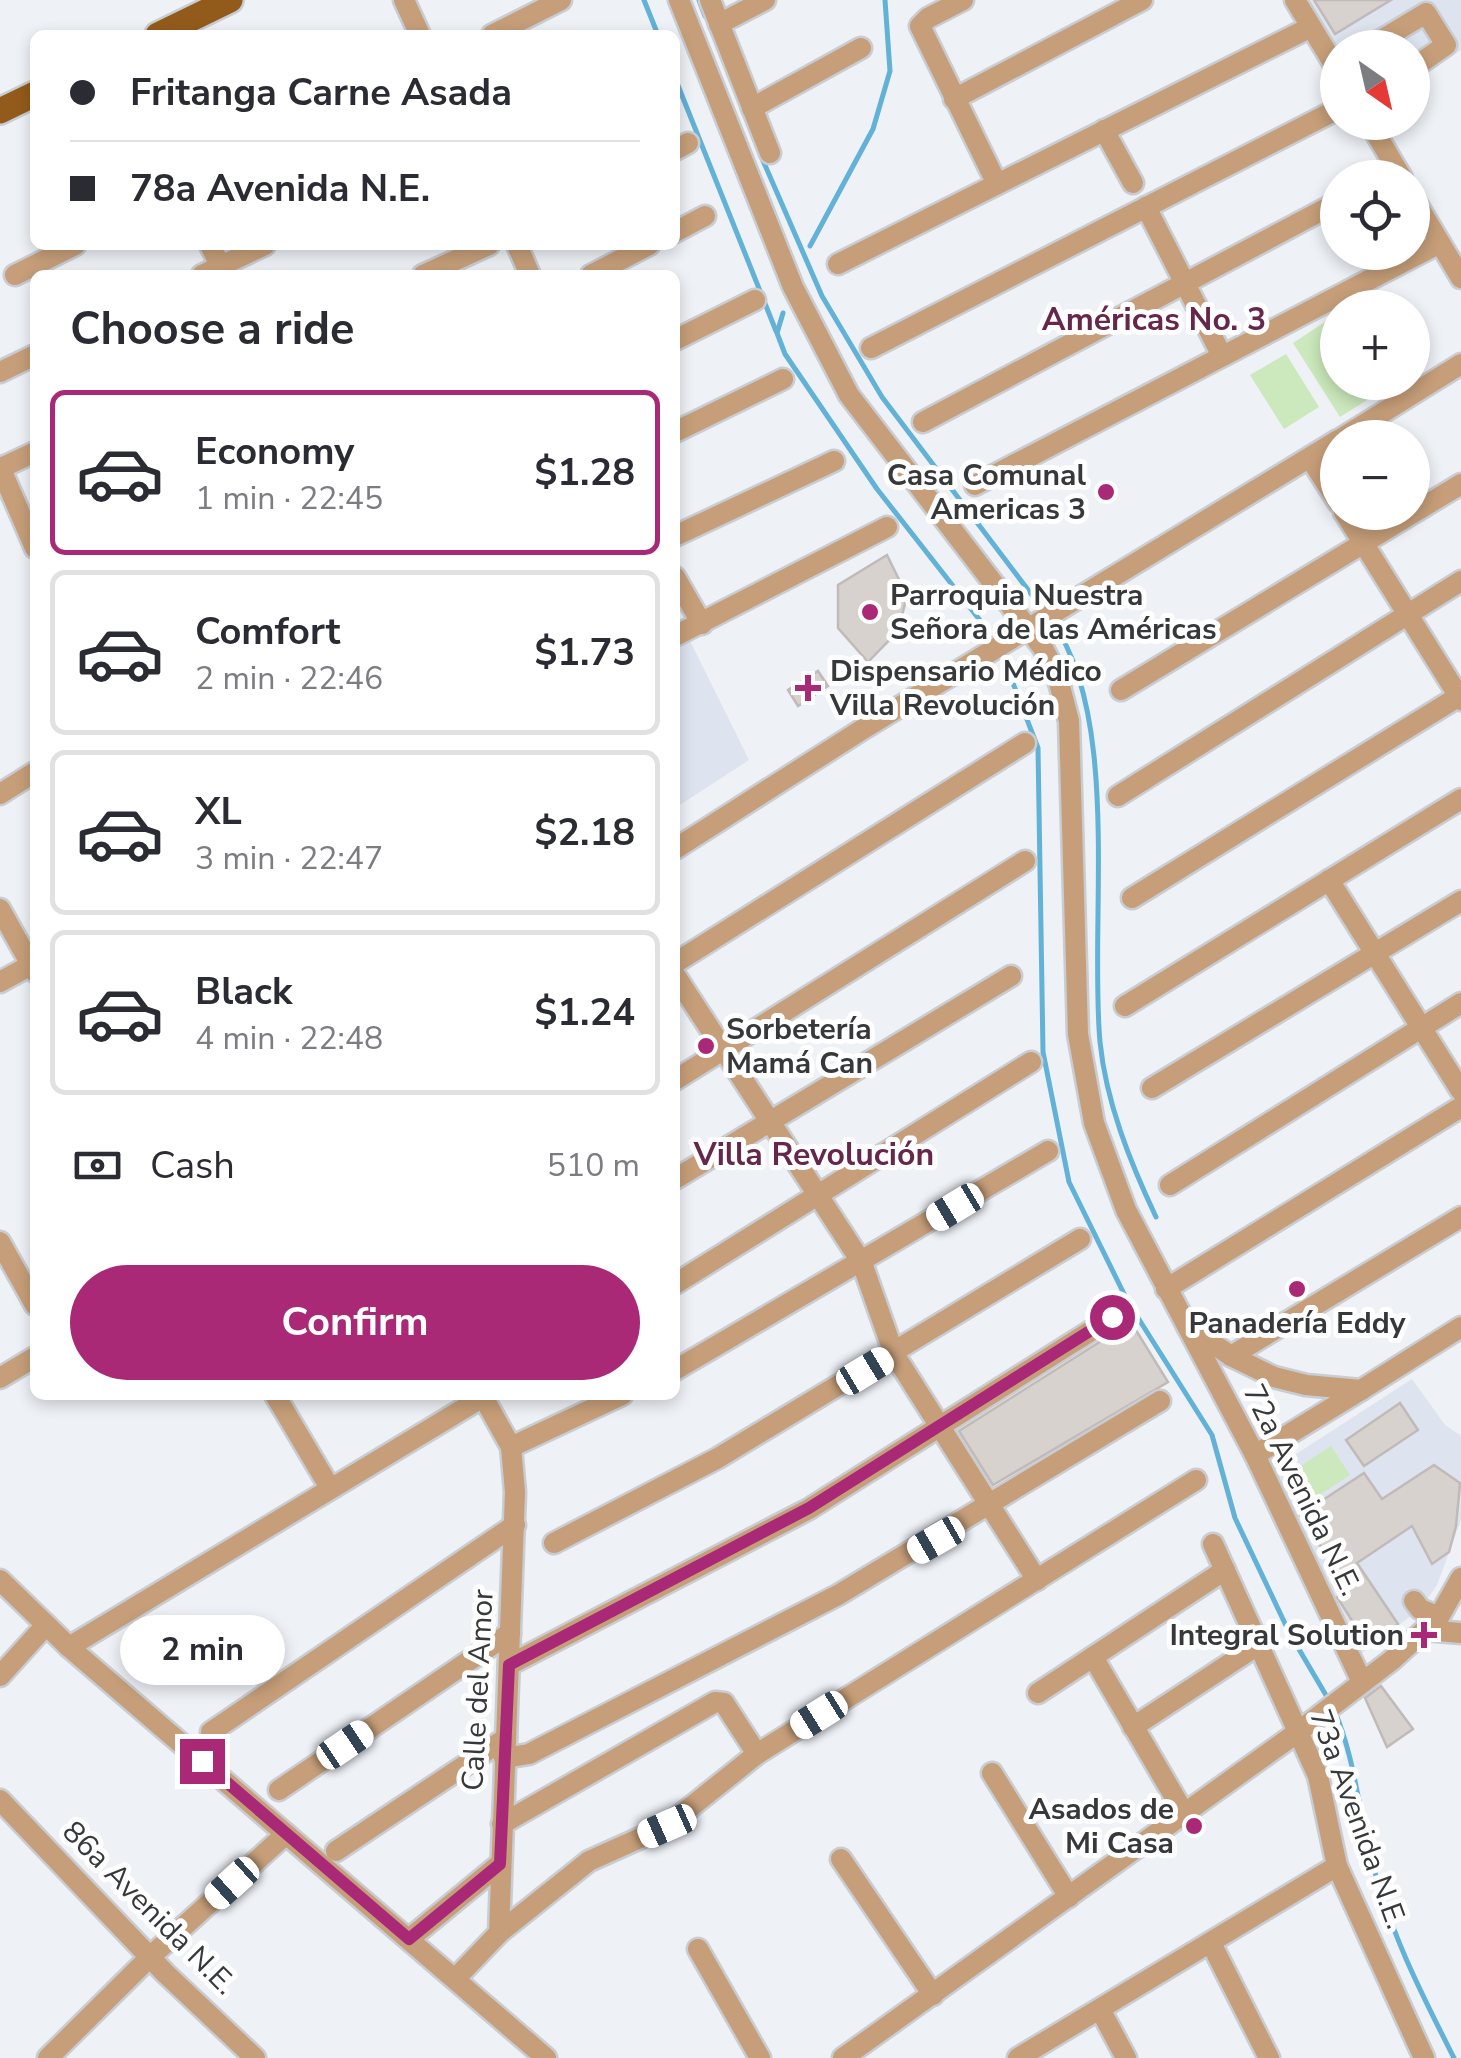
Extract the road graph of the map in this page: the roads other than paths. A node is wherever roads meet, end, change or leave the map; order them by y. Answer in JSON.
{"nodes":[{"id":1,"x":230,"y":0,"type":"edge"},
{"id":2,"x":404,"y":0,"type":"edge"},
{"id":3,"x":561,"y":0,"type":"edge"},
{"id":4,"x":680,"y":0,"type":"edge"},
{"id":5,"x":710,"y":0,"type":"edge"},
{"id":6,"x":765,"y":0,"type":"edge"},
{"id":7,"x":964,"y":0,"type":"edge"},
{"id":8,"x":1142,"y":0,"type":"edge"},
{"id":9,"x":1295,"y":0,"type":"edge"},
{"id":10,"x":719,"y":24,"type":"junction"},
{"id":11,"x":1311,"y":27,"type":"junction"},
{"id":12,"x":168,"y":30,"type":"edge"},
{"id":13,"x":418,"y":30,"type":"edge"},
{"id":14,"x":502,"y":30,"type":"edge"},
{"id":15,"x":1396,"y":30,"type":"edge"},
{"id":16,"x":1320,"y":42,"type":"edge"},
{"id":17,"x":862,"y":48,"type":"dead end"},
{"id":18,"x":1430,"y":57,"type":"edge"},
{"id":19,"x":30,"y":96,"type":"edge"},
{"id":20,"x":954,"y":99,"type":"junction"},
{"id":21,"x":752,"y":108,"type":"junction"},
{"id":22,"x":0,"y":111,"type":"edge"},
{"id":23,"x":1320,"y":118,"type":"edge"},
{"id":24,"x":1104,"y":130,"type":"junction"},
{"id":25,"x":770,"y":153,"type":"dead end"},
{"id":26,"x":1132,"y":183,"type":"dead end"},
{"id":27,"x":997,"y":184,"type":"junction"},
{"id":28,"x":1146,"y":207,"type":"junction"},
{"id":29,"x":1320,"y":212,"type":"edge"},
{"id":30,"x":705,"y":216,"type":"dead end"},
{"id":31,"x":1430,"y":226,"type":"edge"},
{"id":32,"x":680,"y":229,"type":"edge"},
{"id":33,"x":1440,"y":243,"type":"junction"},
{"id":34,"x":65,"y":250,"type":"edge"},
{"id":35,"x":256,"y":250,"type":"edge"},
{"id":36,"x":478,"y":250,"type":"edge"},
{"id":37,"x":639,"y":250,"type":"edge"},
{"id":38,"x":838,"y":264,"type":"dead end"},
{"id":39,"x":220,"y":270,"type":"edge"},
{"id":40,"x":434,"y":270,"type":"edge"},
{"id":41,"x":601,"y":270,"type":"edge"},
{"id":42,"x":1459,"y":271,"type":"edge"},
{"id":43,"x":15,"y":275,"type":"dead end"},
{"id":44,"x":1185,"y":283,"type":"junction"},
{"id":45,"x":755,"y":300,"type":"dead end"},
{"id":46,"x":680,"y":338,"type":"edge"},
{"id":47,"x":871,"y":348,"type":"dead end"},
{"id":48,"x":1222,"y":356,"type":"junction"},
{"id":49,"x":30,"y":357,"type":"edge"},
{"id":50,"x":1461,"y":364,"type":"edge"},
{"id":51,"x":0,"y":372,"type":"edge"},
{"id":52,"x":783,"y":379,"type":"dead end"},
{"id":53,"x":1371,"y":420,"type":"edge"},
{"id":54,"x":923,"y":422,"type":"dead end"},
{"id":55,"x":680,"y":430,"type":"edge"},
{"id":56,"x":1320,"y":452,"type":"edge"},
{"id":57,"x":30,"y":454,"type":"edge"},
{"id":58,"x":1310,"y":458,"type":"junction"},
{"id":59,"x":834,"y":461,"type":"dead end"},
{"id":60,"x":0,"y":467,"type":"edge"},
{"id":61,"x":1320,"y":474,"type":"edge"},
{"id":62,"x":974,"y":484,"type":"dead end"},
{"id":63,"x":1461,"y":484,"type":"edge"},
{"id":64,"x":888,"y":527,"type":"dead end"},
{"id":65,"x":1355,"y":530,"type":"edge"},
{"id":66,"x":680,"y":534,"type":"edge"},
{"id":67,"x":30,"y":535,"type":"edge"},
{"id":68,"x":1363,"y":544,"type":"junction"},
{"id":69,"x":1461,"y":581,"type":"edge"},
{"id":70,"x":680,"y":585,"type":"edge"},
{"id":71,"x":1408,"y":615,"type":"junction"},
{"id":72,"x":1043,"y":622,"type":"junction"},
{"id":73,"x":702,"y":624,"type":"junction"},
{"id":74,"x":680,"y":634,"type":"edge"},
{"id":75,"x":1121,"y":690,"type":"dead end"},
{"id":76,"x":1460,"y":698,"type":"edge"},
{"id":77,"x":1025,"y":742,"type":"dead end"},
{"id":78,"x":30,"y":775,"type":"edge"},
{"id":79,"x":0,"y":794,"type":"edge"},
{"id":80,"x":1118,"y":796,"type":"dead end"},
{"id":81,"x":1461,"y":799,"type":"edge"},
{"id":82,"x":680,"y":845,"type":"edge"},
{"id":83,"x":1025,"y":861,"type":"dead end"},
{"id":84,"x":1330,"y":880,"type":"junction"},
{"id":85,"x":1132,"y":898,"type":"dead end"},
{"id":86,"x":1461,"y":901,"type":"edge"},
{"id":87,"x":0,"y":909,"type":"edge"},
{"id":88,"x":1376,"y":953,"type":"junction"},
{"id":89,"x":680,"y":960,"type":"edge"},
{"id":90,"x":30,"y":963,"type":"edge"},
{"id":91,"x":30,"y":969,"type":"edge"},
{"id":92,"x":1011,"y":976,"type":"dead end"},
{"id":93,"x":0,"y":982,"type":"edge"},
{"id":94,"x":680,"y":982,"type":"edge"},
{"id":95,"x":1461,"y":1003,"type":"edge"},
{"id":96,"x":1125,"y":1006,"type":"dead end"},
{"id":97,"x":1422,"y":1027,"type":"junction"},
{"id":98,"x":724,"y":1050,"type":"junction"},
{"id":99,"x":1031,"y":1062,"type":"dead end"},
{"id":100,"x":680,"y":1077,"type":"edge"},
{"id":101,"x":1152,"y":1088,"type":"dead end"},
{"id":102,"x":1461,"y":1091,"type":"edge"},
{"id":103,"x":1461,"y":1107,"type":"edge"},
{"id":104,"x":770,"y":1122,"type":"junction"},
{"id":105,"x":1048,"y":1151,"type":"dead end"},
{"id":106,"x":680,"y":1176,"type":"edge"},
{"id":107,"x":1170,"y":1186,"type":"dead end"},
{"id":108,"x":818,"y":1195,"type":"junction"},
{"id":109,"x":1461,"y":1217,"type":"edge"},
{"id":110,"x":1080,"y":1239,"type":"dead end"},
{"id":111,"x":0,"y":1242,"type":"edge"},
{"id":112,"x":862,"y":1263,"type":"junction"},
{"id":113,"x":680,"y":1281,"type":"edge"},
{"id":114,"x":1166,"y":1289,"type":"junction"},
{"id":115,"x":30,"y":1296,"type":"edge"},
{"id":116,"x":1112,"y":1317,"type":"dead end"},
{"id":117,"x":1186,"y":1324,"type":"junction"},
{"id":118,"x":1461,"y":1327,"type":"edge"},
{"id":119,"x":894,"y":1354,"type":"junction"},
{"id":120,"x":1232,"y":1356,"type":"junction"},
{"id":121,"x":30,"y":1360,"type":"edge"},
{"id":122,"x":680,"y":1367,"type":"edge"},
{"id":123,"x":0,"y":1378,"type":"edge"},
{"id":124,"x":1360,"y":1390,"type":"junction"},
{"id":125,"x":278,"y":1400,"type":"edge"},
{"id":126,"x":476,"y":1400,"type":"edge"},
{"id":127,"x":485,"y":1400,"type":"edge"},
{"id":128,"x":611,"y":1400,"type":"edge"},
{"id":129,"x":1160,"y":1401,"type":"dead end"},
{"id":130,"x":939,"y":1426,"type":"junction"},
{"id":131,"x":511,"y":1446,"type":"junction"},
{"id":132,"x":1255,"y":1455,"type":"junction"},
{"id":133,"x":1196,"y":1480,"type":"dead end"},
{"id":134,"x":330,"y":1488,"type":"junction"},
{"id":135,"x":990,"y":1507,"type":"junction"},
{"id":136,"x":515,"y":1524,"type":"junction"},
{"id":137,"x":554,"y":1544,"type":"dead end"},
{"id":138,"x":1214,"y":1544,"type":"dead end"},
{"id":139,"x":1225,"y":1570,"type":"junction"},
{"id":140,"x":1461,"y":1578,"type":"edge"},
{"id":141,"x":0,"y":1580,"type":"edge"},
{"id":142,"x":1037,"y":1580,"type":"junction"},
{"id":143,"x":1414,"y":1600,"type":"dead end"},
{"id":144,"x":1432,"y":1624,"type":"junction"},
{"id":145,"x":46,"y":1625,"type":"junction"},
{"id":146,"x":510,"y":1633,"type":"junction"},
{"id":147,"x":1461,"y":1633,"type":"edge"},
{"id":148,"x":1258,"y":1644,"type":"junction"},
{"id":149,"x":69,"y":1648,"type":"junction"},
{"id":150,"x":1093,"y":1657,"type":"junction"},
{"id":151,"x":509,"y":1665,"type":"junction"},
{"id":152,"x":0,"y":1676,"type":"edge"},
{"id":153,"x":1358,"y":1686,"type":"junction"},
{"id":154,"x":1038,"y":1693,"type":"dead end"},
{"id":155,"x":1133,"y":1727,"type":"junction"},
{"id":156,"x":211,"y":1732,"type":"dead end"},
{"id":157,"x":1298,"y":1732,"type":"junction"},
{"id":158,"x":505,"y":1748,"type":"junction"},
{"id":159,"x":757,"y":1754,"type":"junction"},
{"id":160,"x":992,"y":1772,"type":"dead end"},
{"id":161,"x":279,"y":1790,"type":"dead end"},
{"id":162,"x":0,"y":1800,"type":"edge"},
{"id":163,"x":1184,"y":1814,"type":"junction"},
{"id":164,"x":502,"y":1824,"type":"junction"},
{"id":165,"x":286,"y":1834,"type":"junction"},
{"id":166,"x":336,"y":1851,"type":"dead end"},
{"id":167,"x":842,"y":1859,"type":"dead end"},
{"id":168,"x":500,"y":1864,"type":"junction"},
{"id":169,"x":1337,"y":1866,"type":"junction"},
{"id":170,"x":1069,"y":1897,"type":"junction"},
{"id":171,"x":499,"y":1932,"type":"junction"},
{"id":172,"x":409,"y":1939,"type":"junction"},
{"id":173,"x":1211,"y":1943,"type":"junction"},
{"id":174,"x":698,"y":1948,"type":"dead end"},
{"id":175,"x":151,"y":1956,"type":"junction"},
{"id":176,"x":456,"y":1978,"type":"junction"},
{"id":177,"x":933,"y":1995,"type":"junction"},
{"id":178,"x":1100,"y":2011,"type":"junction"},
{"id":179,"x":48,"y":2058,"type":"edge"},
{"id":180,"x":255,"y":2058,"type":"edge"},
{"id":181,"x":546,"y":2058,"type":"edge"},
{"id":182,"x":760,"y":2058,"type":"edge"},
{"id":183,"x":843,"y":2058,"type":"edge"},
{"id":184,"x":1018,"y":2058,"type":"edge"},
{"id":185,"x":1126,"y":2058,"type":"edge"},
{"id":186,"x":1269,"y":2058,"type":"edge"},
{"id":187,"x":1424,"y":2058,"type":"edge"}],
"edges":[{"from":1,"to":12,"type":"main road"},
{"from":2,"to":13,"type":"street"},
{"from":3,"to":14,"type":"street"},
{"from":4,"to":72,"type":"street","name":"72a Avenida N.E."},
{"from":5,"to":10,"type":"street"},
{"from":6,"to":10,"type":"street"},
{"from":7,"to":20,"type":"street"},
{"from":8,"to":20,"type":"street"},
{"from":9,"to":11,"type":"street"},
{"from":10,"to":21,"type":"street"},
{"from":11,"to":16,"type":"street"},
{"from":11,"to":24,"type":"street"},
{"from":15,"to":18,"type":"street"},
{"from":17,"to":21,"type":"street"},
{"from":19,"to":22,"type":"main road"},
{"from":20,"to":27,"type":"street"},
{"from":21,"to":25,"type":"street"},
{"from":23,"to":28,"type":"street"},
{"from":24,"to":26,"type":"street"},
{"from":24,"to":27,"type":"street"},
{"from":27,"to":38,"type":"street"},
{"from":28,"to":44,"type":"street"},
{"from":28,"to":47,"type":"street"},
{"from":29,"to":44,"type":"street"},
{"from":30,"to":32,"type":"street"},
{"from":31,"to":33,"type":"street"},
{"from":33,"to":42,"type":"street"},
{"from":33,"to":48,"type":"street"},
{"from":34,"to":43,"type":"street"},
{"from":35,"to":39,"type":"street"},
{"from":36,"to":40,"type":"street"},
{"from":37,"to":41,"type":"street"},
{"from":44,"to":48,"type":"street"},
{"from":44,"to":54,"type":"street"},
{"from":45,"to":46,"type":"street"},
{"from":48,"to":62,"type":"street"},
{"from":49,"to":51,"type":"street"},
{"from":50,"to":53,"type":"street"},
{"from":52,"to":55,"type":"street"},
{"from":56,"to":58,"type":"street"},
{"from":57,"to":60,"type":"street"},
{"from":58,"to":61,"type":"street"},
{"from":58,"to":72,"type":"street"},
{"from":59,"to":66,"type":"street"},
{"from":60,"to":67,"type":"street"},
{"from":63,"to":68,"type":"street"},
{"from":64,"to":73,"type":"street"},
{"from":65,"to":68,"type":"street"},
{"from":68,"to":71,"type":"street"},
{"from":68,"to":75,"type":"street"},
{"from":69,"to":71,"type":"street"},
{"from":70,"to":73,"type":"street"},
{"from":71,"to":76,"type":"street"},
{"from":71,"to":80,"type":"street"},
{"from":72,"to":82,"type":"street"},
{"from":72,"to":114,"type":"street","name":"72a Avenida N.E."},
{"from":73,"to":74,"type":"street"},
{"from":76,"to":85,"type":"street"},
{"from":77,"to":89,"type":"street"},
{"from":78,"to":79,"type":"street"},
{"from":81,"to":84,"type":"street"},
{"from":83,"to":98,"type":"street"},
{"from":84,"to":88,"type":"street"},
{"from":84,"to":96,"type":"street"},
{"from":86,"to":88,"type":"street"},
{"from":87,"to":90,"type":"street"},
{"from":88,"to":97,"type":"street"},
{"from":88,"to":101,"type":"street"},
{"from":91,"to":93,"type":"street"},
{"from":92,"to":104,"type":"street"},
{"from":94,"to":98,"type":"street"},
{"from":95,"to":97,"type":"street"},
{"from":97,"to":102,"type":"street"},
{"from":97,"to":107,"type":"street"},
{"from":98,"to":100,"type":"street"},
{"from":98,"to":104,"type":"street"},
{"from":99,"to":108,"type":"street"},
{"from":103,"to":114,"type":"street"},
{"from":104,"to":106,"type":"street"},
{"from":104,"to":108,"type":"street"},
{"from":105,"to":112,"type":"street"},
{"from":108,"to":112,"type":"street"},
{"from":108,"to":113,"type":"street"},
{"from":109,"to":120,"type":"street"},
{"from":110,"to":119,"type":"street"},
{"from":111,"to":115,"type":"street"},
{"from":112,"to":119,"type":"street"},
{"from":112,"to":122,"type":"street"},
{"from":114,"to":117,"type":"street","name":"72a Avenida N.E."},
{"from":116,"to":130,"type":"street"},
{"from":117,"to":120,"type":"street"},
{"from":117,"to":132,"type":"street","name":"72a Avenida N.E."},
{"from":118,"to":124,"type":"street"},
{"from":119,"to":130,"type":"street"},
{"from":119,"to":137,"type":"street"},
{"from":120,"to":124,"type":"street"},
{"from":121,"to":123,"type":"street"},
{"from":124,"to":132,"type":"street"},
{"from":125,"to":134,"type":"street"},
{"from":126,"to":134,"type":"street"},
{"from":127,"to":131,"type":"street","name":"Calle del Amor"},
{"from":128,"to":131,"type":"street"},
{"from":129,"to":135,"type":"street"},
{"from":130,"to":135,"type":"street"},
{"from":130,"to":151,"type":"street"},
{"from":131,"to":136,"type":"street","name":"Calle del Amor"},
{"from":132,"to":153,"type":"street","name":"72a Avenida N.E."},
{"from":133,"to":142,"type":"street"},
{"from":134,"to":149,"type":"street"},
{"from":135,"to":142,"type":"street"},
{"from":135,"to":158,"type":"street"},
{"from":136,"to":146,"type":"street","name":"Calle del Amor"},
{"from":136,"to":156,"type":"street"},
{"from":138,"to":139,"type":"street","name":"73a Avenida N.E."},
{"from":139,"to":148,"type":"street","name":"73a Avenida N.E."},
{"from":139,"to":150,"type":"street"},
{"from":140,"to":144,"type":"street"},
{"from":141,"to":145,"type":"street"},
{"from":142,"to":159,"type":"street"},
{"from":143,"to":144,"type":"street"},
{"from":144,"to":147,"type":"street"},
{"from":144,"to":153,"type":"street"},
{"from":145,"to":149,"type":"street"},
{"from":145,"to":152,"type":"street"},
{"from":146,"to":151,"type":"street","name":"Calle del Amor"},
{"from":146,"to":161,"type":"street"},
{"from":148,"to":155,"type":"street"},
{"from":148,"to":157,"type":"street","name":"73a Avenida N.E."},
{"from":149,"to":165,"type":"street"},
{"from":150,"to":154,"type":"street"},
{"from":150,"to":155,"type":"street"},
{"from":151,"to":158,"type":"street","name":"Calle del Amor"},
{"from":153,"to":157,"type":"street"},
{"from":155,"to":163,"type":"street"},
{"from":157,"to":163,"type":"street"},
{"from":157,"to":169,"type":"street","name":"73a Avenida N.E."},
{"from":158,"to":164,"type":"street","name":"Calle del Amor"},
{"from":158,"to":166,"type":"street"},
{"from":159,"to":164,"type":"street"},
{"from":159,"to":171,"type":"street"},
{"from":160,"to":170,"type":"street"},
{"from":162,"to":175,"type":"street","name":"86a Avenida N.E."},
{"from":163,"to":170,"type":"street"},
{"from":164,"to":168,"type":"street","name":"Calle del Amor"},
{"from":165,"to":172,"type":"street"},
{"from":165,"to":175,"type":"street"},
{"from":167,"to":177,"type":"street"},
{"from":168,"to":171,"type":"street","name":"Calle del Amor"},
{"from":168,"to":172,"type":"street"},
{"from":169,"to":173,"type":"street"},
{"from":169,"to":187,"type":"street","name":"73a Avenida N.E."},
{"from":170,"to":177,"type":"street"},
{"from":171,"to":176,"type":"street"},
{"from":172,"to":176,"type":"street"},
{"from":173,"to":178,"type":"street"},
{"from":173,"to":186,"type":"street"},
{"from":174,"to":182,"type":"street"},
{"from":175,"to":179,"type":"street"},
{"from":175,"to":180,"type":"street","name":"86a Avenida N.E."},
{"from":176,"to":181,"type":"street"},
{"from":177,"to":183,"type":"street"},
{"from":178,"to":184,"type":"street"},
{"from":178,"to":185,"type":"street"}]}
